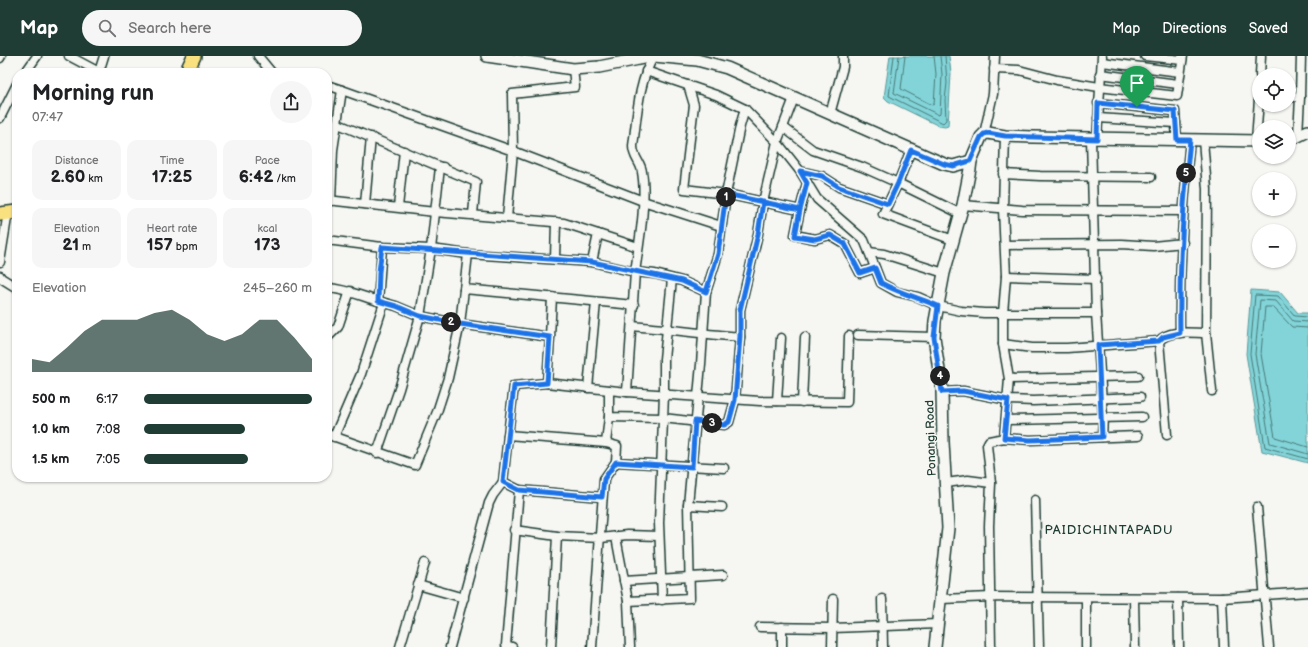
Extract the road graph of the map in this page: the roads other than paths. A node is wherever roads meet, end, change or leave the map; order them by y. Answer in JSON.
{"nodes":[{"id":1,"x":38,"y":56,"type":"edge"},
{"id":2,"x":69,"y":56,"type":"edge"},
{"id":3,"x":104,"y":56,"type":"edge"},
{"id":4,"x":194,"y":56,"type":"edge"},
{"id":5,"x":258,"y":56,"type":"edge"},
{"id":6,"x":487,"y":56,"type":"edge"},
{"id":7,"x":654,"y":56,"type":"edge"},
{"id":8,"x":843,"y":56,"type":"edge"},
{"id":9,"x":995,"y":56,"type":"edge"},
{"id":10,"x":1146,"y":56,"type":"edge"},
{"id":11,"x":1260,"y":56,"type":"edge"},
{"id":12,"x":1301,"y":56,"type":"edge"},
{"id":13,"x":696,"y":58,"type":"edge"},
{"id":14,"x":1183,"y":58,"type":"edge"},
{"id":15,"x":1102,"y":59,"type":"edge"},
{"id":16,"x":29,"y":68,"type":"edge"},
{"id":17,"x":92,"y":68,"type":"edge"},
{"id":18,"x":101,"y":68,"type":"edge"},
{"id":19,"x":188,"y":68,"type":"edge"},
{"id":20,"x":268,"y":68,"type":"edge"},
{"id":21,"x":994,"y":68,"type":"junction"},
{"id":22,"x":1260,"y":68,"type":"edge"},
{"id":23,"x":573,"y":70,"type":"junction"},
{"id":24,"x":646,"y":72,"type":"junction"},
{"id":25,"x":1180,"y":72,"type":"junction"},
{"id":26,"x":1100,"y":74,"type":"junction"},
{"id":27,"x":1178,"y":84,"type":"junction"},
{"id":28,"x":688,"y":85,"type":"junction"},
{"id":29,"x":332,"y":87,"type":"edge"},
{"id":30,"x":1099,"y":88,"type":"junction"},
{"id":31,"x":342,"y":90,"type":"junction"},
{"id":32,"x":12,"y":95,"type":"edge"},
{"id":33,"x":1177,"y":96,"type":"junction"},
{"id":34,"x":1296,"y":97,"type":"edge"},
{"id":35,"x":1300,"y":97,"type":"junction"},
{"id":36,"x":794,"y":98,"type":"junction"},
{"id":37,"x":1098,"y":103,"type":"junction"},
{"id":38,"x":745,"y":109,"type":"junction"},
{"id":39,"x":1175,"y":111,"type":"junction"},
{"id":40,"x":830,"y":114,"type":"junction"},
{"id":41,"x":0,"y":118,"type":"edge"},
{"id":42,"x":1098,"y":118,"type":"junction"},
{"id":43,"x":336,"y":123,"type":"junction"},
{"id":44,"x":1176,"y":123,"type":"junction"},
{"id":45,"x":783,"y":127,"type":"junction"},
{"id":46,"x":984,"y":134,"type":"junction"},
{"id":47,"x":1298,"y":134,"type":"edge"},
{"id":48,"x":1005,"y":136,"type":"junction"},
{"id":49,"x":371,"y":137,"type":"junction"},
{"id":50,"x":1094,"y":139,"type":"junction"},
{"id":51,"x":1177,"y":140,"type":"junction"},
{"id":52,"x":1190,"y":140,"type":"junction"},
{"id":53,"x":1203,"y":140,"type":"junction"},
{"id":54,"x":1252,"y":141,"type":"edge"},
{"id":55,"x":776,"y":142,"type":"junction"},
{"id":56,"x":911,"y":150,"type":"junction"},
{"id":57,"x":512,"y":151,"type":"junction"},
{"id":58,"x":404,"y":152,"type":"junction"},
{"id":59,"x":970,"y":161,"type":"junction"},
{"id":60,"x":332,"y":162,"type":"edge"},
{"id":61,"x":443,"y":168,"type":"junction"},
{"id":62,"x":800,"y":171,"type":"junction"},
{"id":63,"x":1003,"y":174,"type":"junction"},
{"id":64,"x":1093,"y":177,"type":"junction"},
{"id":65,"x":1151,"y":177,"type":"dead end"},
{"id":66,"x":807,"y":183,"type":"junction"},
{"id":67,"x":898,"y":183,"type":"junction"},
{"id":68,"x":726,"y":194,"type":"junction"},
{"id":69,"x":332,"y":200,"type":"edge"},
{"id":70,"x":642,"y":201,"type":"junction"},
{"id":71,"x":763,"y":202,"type":"junction"},
{"id":72,"x":365,"y":204,"type":"junction"},
{"id":73,"x":888,"y":204,"type":"junction"},
{"id":74,"x":398,"y":207,"type":"junction"},
{"id":75,"x":961,"y":209,"type":"junction"},
{"id":76,"x":1003,"y":209,"type":"junction"},
{"id":77,"x":800,"y":210,"type":"junction"},
{"id":78,"x":1094,"y":211,"type":"junction"},
{"id":79,"x":1184,"y":211,"type":"junction"},
{"id":80,"x":435,"y":212,"type":"junction"},
{"id":81,"x":8,"y":213,"type":"edge"},
{"id":82,"x":473,"y":214,"type":"junction"},
{"id":83,"x":507,"y":218,"type":"junction"},
{"id":84,"x":556,"y":222,"type":"junction"},
{"id":85,"x":721,"y":226,"type":"junction"},
{"id":86,"x":598,"y":234,"type":"junction"},
{"id":87,"x":953,"y":240,"type":"junction"},
{"id":88,"x":332,"y":241,"type":"edge"},
{"id":89,"x":1182,"y":243,"type":"junction"},
{"id":90,"x":1095,"y":244,"type":"junction"},
{"id":91,"x":1005,"y":245,"type":"junction"},
{"id":92,"x":382,"y":247,"type":"junction"},
{"id":93,"x":638,"y":247,"type":"junction"},
{"id":94,"x":432,"y":250,"type":"junction"},
{"id":95,"x":869,"y":252,"type":"junction"},
{"id":96,"x":468,"y":254,"type":"junction"},
{"id":97,"x":555,"y":259,"type":"junction"},
{"id":98,"x":0,"y":262,"type":"edge"},
{"id":99,"x":592,"y":262,"type":"junction"},
{"id":100,"x":875,"y":268,"type":"junction"},
{"id":101,"x":635,"y":272,"type":"junction"},
{"id":102,"x":944,"y":273,"type":"junction"},
{"id":103,"x":0,"y":276,"type":"edge"},
{"id":104,"x":1006,"y":276,"type":"junction"},
{"id":105,"x":672,"y":279,"type":"junction"},
{"id":106,"x":1096,"y":279,"type":"junction"},
{"id":107,"x":12,"y":285,"type":"edge"},
{"id":108,"x":464,"y":288,"type":"junction"},
{"id":109,"x":332,"y":289,"type":"edge"},
{"id":110,"x":350,"y":291,"type":"junction"},
{"id":111,"x":706,"y":292,"type":"junction"},
{"id":112,"x":552,"y":297,"type":"junction"},
{"id":113,"x":381,"y":302,"type":"junction"},
{"id":114,"x":596,"y":302,"type":"junction"},
{"id":115,"x":634,"y":305,"type":"junction"},
{"id":116,"x":938,"y":306,"type":"junction"},
{"id":117,"x":1003,"y":313,"type":"junction"},
{"id":118,"x":1096,"y":313,"type":"junction"},
{"id":119,"x":420,"y":316,"type":"junction"},
{"id":120,"x":460,"y":324,"type":"junction"},
{"id":121,"x":632,"y":326,"type":"junction"},
{"id":122,"x":666,"y":329,"type":"junction"},
{"id":123,"x":332,"y":333,"type":"edge"},
{"id":124,"x":1180,"y":333,"type":"junction"},
{"id":125,"x":1206,"y":333,"type":"junction"},
{"id":126,"x":703,"y":334,"type":"junction"},
{"id":127,"x":740,"y":336,"type":"junction"},
{"id":128,"x":550,"y":337,"type":"junction"},
{"id":129,"x":805,"y":337,"type":"dead end"},
{"id":130,"x":934,"y":337,"type":"junction"},
{"id":131,"x":781,"y":338,"type":"dead end"},
{"id":132,"x":1159,"y":341,"type":"junction"},
{"id":133,"x":1003,"y":344,"type":"junction"},
{"id":134,"x":1098,"y":345,"type":"junction"},
{"id":135,"x":1138,"y":376,"type":"dead end"},
{"id":136,"x":1100,"y":377,"type":"junction"},
{"id":137,"x":1009,"y":379,"type":"junction"},
{"id":138,"x":547,"y":383,"type":"junction"},
{"id":139,"x":588,"y":388,"type":"junction"},
{"id":140,"x":609,"y":390,"type":"junction"},
{"id":141,"x":1212,"y":391,"type":"dead end"},
{"id":142,"x":627,"y":392,"type":"junction"},
{"id":143,"x":942,"y":392,"type":"junction"},
{"id":144,"x":664,"y":394,"type":"junction"},
{"id":145,"x":1140,"y":397,"type":"dead end"},
{"id":146,"x":698,"y":398,"type":"junction"},
{"id":147,"x":1101,"y":399,"type":"junction"},
{"id":148,"x":735,"y":400,"type":"junction"},
{"id":149,"x":1008,"y":400,"type":"junction"},
{"id":150,"x":777,"y":401,"type":"junction"},
{"id":151,"x":802,"y":402,"type":"junction"},
{"id":152,"x":609,"y":417,"type":"junction"},
{"id":153,"x":1103,"y":417,"type":"junction"},
{"id":154,"x":1142,"y":417,"type":"dead end"},
{"id":155,"x":663,"y":418,"type":"junction"},
{"id":156,"x":1006,"y":420,"type":"junction"},
{"id":157,"x":695,"y":421,"type":"junction"},
{"id":158,"x":332,"y":431,"type":"edge"},
{"id":159,"x":508,"y":435,"type":"junction"},
{"id":160,"x":1167,"y":435,"type":"dead end"},
{"id":161,"x":332,"y":436,"type":"edge"},
{"id":162,"x":1138,"y":436,"type":"dead end"},
{"id":163,"x":1102,"y":437,"type":"junction"},
{"id":164,"x":1004,"y":438,"type":"junction"},
{"id":165,"x":606,"y":443,"type":"junction"},
{"id":166,"x":377,"y":453,"type":"junction"},
{"id":167,"x":616,"y":462,"type":"junction"},
{"id":168,"x":661,"y":464,"type":"junction"},
{"id":169,"x":692,"y":467,"type":"junction"},
{"id":170,"x":724,"y":468,"type":"dead end"},
{"id":171,"x":503,"y":482,"type":"junction"},
{"id":172,"x":946,"y":482,"type":"junction"},
{"id":173,"x":991,"y":483,"type":"junction"},
{"id":174,"x":519,"y":490,"type":"junction"},
{"id":175,"x":602,"y":497,"type":"junction"},
{"id":176,"x":1035,"y":500,"type":"dead end"},
{"id":177,"x":688,"y":505,"type":"junction"},
{"id":178,"x":722,"y":507,"type":"dead end"},
{"id":179,"x":1257,"y":507,"type":"dead end"},
{"id":180,"x":514,"y":530,"type":"junction"},
{"id":181,"x":557,"y":536,"type":"junction"},
{"id":182,"x":659,"y":536,"type":"junction"},
{"id":183,"x":616,"y":537,"type":"junction"},
{"id":184,"x":600,"y":538,"type":"junction"},
{"id":185,"x":425,"y":563,"type":"dead end"},
{"id":186,"x":724,"y":575,"type":"dead end"},
{"id":187,"x":689,"y":577,"type":"junction"},
{"id":188,"x":661,"y":578,"type":"junction"},
{"id":189,"x":624,"y":581,"type":"junction"},
{"id":190,"x":418,"y":585,"type":"junction"},
{"id":191,"x":1308,"y":592,"type":"edge"},
{"id":192,"x":1265,"y":595,"type":"junction"},
{"id":193,"x":992,"y":597,"type":"junction"},
{"id":194,"x":464,"y":598,"type":"junction"},
{"id":195,"x":1038,"y":598,"type":"junction"},
{"id":196,"x":1086,"y":598,"type":"junction"},
{"id":197,"x":1134,"y":598,"type":"junction"},
{"id":198,"x":1178,"y":598,"type":"junction"},
{"id":199,"x":1222,"y":598,"type":"junction"},
{"id":200,"x":833,"y":599,"type":"dead end"},
{"id":201,"x":882,"y":599,"type":"dead end"},
{"id":202,"x":941,"y":599,"type":"junction"},
{"id":203,"x":662,"y":600,"type":"junction"},
{"id":204,"x":628,"y":601,"type":"junction"},
{"id":205,"x":938,"y":624,"type":"junction"},
{"id":206,"x":883,"y":626,"type":"junction"},
{"id":207,"x":760,"y":627,"type":"dead end"},
{"id":208,"x":782,"y":627,"type":"junction"},
{"id":209,"x":833,"y":628,"type":"junction"},
{"id":210,"x":508,"y":646,"type":"edge"},
{"id":211,"x":400,"y":647,"type":"edge"},
{"id":212,"x":450,"y":647,"type":"edge"},
{"id":213,"x":551,"y":647,"type":"edge"},
{"id":214,"x":592,"y":647,"type":"edge"},
{"id":215,"x":630,"y":647,"type":"edge"},
{"id":216,"x":782,"y":647,"type":"edge"},
{"id":217,"x":832,"y":647,"type":"edge"},
{"id":218,"x":883,"y":647,"type":"edge"},
{"id":219,"x":935,"y":647,"type":"edge"},
{"id":220,"x":991,"y":647,"type":"edge"},
{"id":221,"x":1039,"y":647,"type":"edge"},
{"id":222,"x":1086,"y":647,"type":"edge"},
{"id":223,"x":1135,"y":647,"type":"edge"},
{"id":224,"x":1180,"y":647,"type":"edge"},
{"id":225,"x":1224,"y":647,"type":"edge"},
{"id":226,"x":1269,"y":647,"type":"edge"}],
"edges":[{"from":1,"to":16,"type":"street"},
{"from":2,"to":17,"type":"street"},
{"from":3,"to":18,"type":"street"},
{"from":4,"to":19,"type":"main road"},
{"from":5,"to":20,"type":"street"},
{"from":6,"to":23,"type":"main road"},
{"from":7,"to":13,"type":"main road"},
{"from":7,"to":23,"type":"main road"},
{"from":7,"to":24,"type":"street"},
{"from":8,"to":40,"type":"street"},
{"from":9,"to":21,"type":"street"},
{"from":10,"to":14,"type":"street"},
{"from":11,"to":22,"type":"street"},
{"from":12,"to":35,"type":"street"},
{"from":13,"to":36,"type":"main road"},
{"from":14,"to":25,"type":"street"},
{"from":15,"to":25,"type":"street"},
{"from":15,"to":26,"type":"street"},
{"from":21,"to":30,"type":"street"},
{"from":21,"to":46,"type":"street"},
{"from":23,"to":57,"type":"street"},
{"from":24,"to":28,"type":"street"},
{"from":24,"to":70,"type":"street"},
{"from":25,"to":27,"type":"street"},
{"from":26,"to":27,"type":"street"},
{"from":26,"to":30,"type":"street"},
{"from":27,"to":33,"type":"street"},
{"from":28,"to":38,"type":"street"},
{"from":28,"to":68,"type":"street"},
{"from":29,"to":31,"type":"street"},
{"from":30,"to":33,"type":"street"},
{"from":30,"to":37,"type":"street"},
{"from":31,"to":43,"type":"street"},
{"from":31,"to":57,"type":"street"},
{"from":32,"to":41,"type":"street"},
{"from":33,"to":39,"type":"street"},
{"from":34,"to":35,"type":"street"},
{"from":35,"to":47,"type":"street"},
{"from":36,"to":40,"type":"main road"},
{"from":36,"to":45,"type":"street"},
{"from":37,"to":39,"type":"street"},
{"from":37,"to":42,"type":"street"},
{"from":38,"to":55,"type":"street"},
{"from":38,"to":68,"type":"street"},
{"from":39,"to":44,"type":"street"},
{"from":40,"to":56,"type":"main road"},
{"from":42,"to":44,"type":"street"},
{"from":42,"to":50,"type":"street"},
{"from":43,"to":49,"type":"street"},
{"from":43,"to":60,"type":"street"},
{"from":44,"to":51,"type":"street"},
{"from":45,"to":55,"type":"street"},
{"from":45,"to":67,"type":"street"},
{"from":46,"to":48,"type":"main road"},
{"from":46,"to":59,"type":"main road"},
{"from":48,"to":50,"type":"main road"},
{"from":48,"to":63,"type":"street"},
{"from":49,"to":58,"type":"street"},
{"from":49,"to":72,"type":"street"},
{"from":50,"to":51,"type":"main road"},
{"from":50,"to":64,"type":"street"},
{"from":51,"to":52,"type":"main road"},
{"from":52,"to":53,"type":"main road"},
{"from":52,"to":79,"type":"street"},
{"from":53,"to":54,"type":"main road"},
{"from":53,"to":125,"type":"street"},
{"from":55,"to":62,"type":"street"},
{"from":55,"to":71,"type":"street"},
{"from":56,"to":59,"type":"main road"},
{"from":56,"to":67,"type":"street"},
{"from":57,"to":70,"type":"street"},
{"from":57,"to":83,"type":"street"},
{"from":58,"to":61,"type":"street"},
{"from":58,"to":74,"type":"street"},
{"from":59,"to":75,"type":"main road","name":"Ponangi Road"},
{"from":61,"to":80,"type":"street"},
{"from":61,"to":82,"type":"street"},
{"from":62,"to":66,"type":"street"},
{"from":62,"to":73,"type":"street"},
{"from":63,"to":64,"type":"street"},
{"from":63,"to":76,"type":"street"},
{"from":64,"to":65,"type":"street"},
{"from":64,"to":78,"type":"street"},
{"from":66,"to":77,"type":"street"},
{"from":66,"to":95,"type":"street"},
{"from":67,"to":73,"type":"street"},
{"from":67,"to":75,"type":"street"},
{"from":68,"to":71,"type":"street"},
{"from":68,"to":85,"type":"street"},
{"from":69,"to":72,"type":"street"},
{"from":70,"to":85,"type":"street"},
{"from":70,"to":93,"type":"street"},
{"from":71,"to":77,"type":"street"},
{"from":71,"to":127,"type":"street"},
{"from":72,"to":74,"type":"street"},
{"from":73,"to":87,"type":"street"},
{"from":74,"to":80,"type":"street"},
{"from":75,"to":76,"type":"street"},
{"from":75,"to":87,"type":"main road","name":"Ponangi Road"},
{"from":76,"to":78,"type":"street"},
{"from":76,"to":91,"type":"street"},
{"from":77,"to":100,"type":"street"},
{"from":78,"to":79,"type":"street"},
{"from":78,"to":90,"type":"street"},
{"from":79,"to":89,"type":"street"},
{"from":80,"to":82,"type":"street"},
{"from":80,"to":94,"type":"street"},
{"from":81,"to":98,"type":"street"},
{"from":82,"to":83,"type":"street"},
{"from":83,"to":84,"type":"street"},
{"from":84,"to":86,"type":"street"},
{"from":84,"to":97,"type":"street"},
{"from":85,"to":111,"type":"street"},
{"from":86,"to":93,"type":"street"},
{"from":86,"to":99,"type":"street"},
{"from":87,"to":102,"type":"main road","name":"Ponangi Road"},
{"from":88,"to":92,"type":"street"},
{"from":89,"to":90,"type":"street"},
{"from":89,"to":124,"type":"street"},
{"from":90,"to":91,"type":"street"},
{"from":90,"to":106,"type":"street"},
{"from":91,"to":104,"type":"street"},
{"from":92,"to":94,"type":"street"},
{"from":92,"to":113,"type":"street"},
{"from":93,"to":101,"type":"street"},
{"from":94,"to":96,"type":"street"},
{"from":94,"to":119,"type":"street"},
{"from":95,"to":100,"type":"street"},
{"from":95,"to":102,"type":"street"},
{"from":96,"to":97,"type":"street"},
{"from":96,"to":108,"type":"street"},
{"from":97,"to":99,"type":"street"},
{"from":99,"to":101,"type":"street"},
{"from":100,"to":116,"type":"street"},
{"from":101,"to":105,"type":"street"},
{"from":101,"to":115,"type":"street"},
{"from":102,"to":116,"type":"main road","name":"Ponangi Road"},
{"from":103,"to":107,"type":"street"},
{"from":104,"to":106,"type":"street"},
{"from":104,"to":117,"type":"street"},
{"from":105,"to":111,"type":"street"},
{"from":105,"to":122,"type":"street"},
{"from":106,"to":118,"type":"street"},
{"from":108,"to":112,"type":"street"},
{"from":108,"to":120,"type":"street"},
{"from":109,"to":110,"type":"street"},
{"from":110,"to":113,"type":"street"},
{"from":110,"to":123,"type":"street"},
{"from":111,"to":126,"type":"street"},
{"from":112,"to":114,"type":"street"},
{"from":112,"to":128,"type":"street"},
{"from":113,"to":119,"type":"street"},
{"from":113,"to":158,"type":"street"},
{"from":114,"to":115,"type":"street"},
{"from":114,"to":139,"type":"street"},
{"from":115,"to":121,"type":"street"},
{"from":116,"to":117,"type":"street"},
{"from":116,"to":130,"type":"main road","name":"Ponangi Road"},
{"from":117,"to":118,"type":"street"},
{"from":117,"to":133,"type":"street"},
{"from":118,"to":134,"type":"street"},
{"from":119,"to":120,"type":"street"},
{"from":119,"to":166,"type":"street"},
{"from":120,"to":128,"type":"street"},
{"from":120,"to":166,"type":"street"},
{"from":121,"to":122,"type":"street"},
{"from":121,"to":142,"type":"street"},
{"from":122,"to":126,"type":"street"},
{"from":122,"to":144,"type":"street"},
{"from":124,"to":125,"type":"street"},
{"from":124,"to":132,"type":"street"},
{"from":125,"to":141,"type":"street"},
{"from":126,"to":127,"type":"street"},
{"from":126,"to":146,"type":"street"},
{"from":127,"to":148,"type":"street"},
{"from":128,"to":138,"type":"street"},
{"from":129,"to":151,"type":"street"},
{"from":130,"to":143,"type":"main road","name":"Ponangi Road"},
{"from":130,"to":151,"type":"street"},
{"from":131,"to":150,"type":"street"},
{"from":132,"to":134,"type":"street"},
{"from":132,"to":160,"type":"street"},
{"from":133,"to":134,"type":"street"},
{"from":133,"to":137,"type":"street"},
{"from":134,"to":136,"type":"street"},
{"from":135,"to":136,"type":"street"},
{"from":136,"to":137,"type":"street"},
{"from":136,"to":147,"type":"street"},
{"from":137,"to":149,"type":"street"},
{"from":138,"to":139,"type":"street"},
{"from":138,"to":159,"type":"street"},
{"from":139,"to":140,"type":"street"},
{"from":140,"to":142,"type":"street"},
{"from":140,"to":152,"type":"street"},
{"from":142,"to":144,"type":"street"},
{"from":143,"to":149,"type":"street"},
{"from":143,"to":172,"type":"main road","name":"Ponangi Road"},
{"from":144,"to":146,"type":"street"},
{"from":144,"to":155,"type":"street"},
{"from":145,"to":147,"type":"street"},
{"from":146,"to":148,"type":"street"},
{"from":146,"to":157,"type":"street"},
{"from":147,"to":149,"type":"street"},
{"from":147,"to":153,"type":"street"},
{"from":148,"to":150,"type":"street"},
{"from":148,"to":157,"type":"street"},
{"from":149,"to":156,"type":"street"},
{"from":150,"to":151,"type":"street"},
{"from":152,"to":155,"type":"street"},
{"from":152,"to":165,"type":"street"},
{"from":153,"to":154,"type":"street"},
{"from":153,"to":156,"type":"street"},
{"from":153,"to":163,"type":"street"},
{"from":155,"to":157,"type":"street"},
{"from":155,"to":168,"type":"street"},
{"from":156,"to":164,"type":"street"},
{"from":157,"to":169,"type":"street"},
{"from":159,"to":165,"type":"street"},
{"from":159,"to":171,"type":"street"},
{"from":161,"to":166,"type":"street"},
{"from":162,"to":163,"type":"street"},
{"from":163,"to":164,"type":"street"},
{"from":164,"to":173,"type":"street"},
{"from":165,"to":167,"type":"street"},
{"from":167,"to":168,"type":"street"},
{"from":167,"to":175,"type":"street"},
{"from":168,"to":169,"type":"street"},
{"from":168,"to":182,"type":"street"},
{"from":169,"to":170,"type":"street"},
{"from":169,"to":177,"type":"street"},
{"from":171,"to":174,"type":"street"},
{"from":171,"to":194,"type":"street"},
{"from":172,"to":173,"type":"street"},
{"from":172,"to":202,"type":"main road","name":"Ponangi Road"},
{"from":173,"to":193,"type":"street"},
{"from":174,"to":175,"type":"street"},
{"from":174,"to":180,"type":"street"},
{"from":175,"to":184,"type":"street"},
{"from":176,"to":195,"type":"street"},
{"from":177,"to":178,"type":"street"},
{"from":177,"to":187,"type":"street"},
{"from":179,"to":192,"type":"street"},
{"from":180,"to":181,"type":"street"},
{"from":180,"to":210,"type":"street"},
{"from":181,"to":184,"type":"street"},
{"from":181,"to":213,"type":"street"},
{"from":182,"to":183,"type":"street"},
{"from":182,"to":188,"type":"street"},
{"from":183,"to":184,"type":"street"},
{"from":183,"to":189,"type":"street"},
{"from":184,"to":214,"type":"street"},
{"from":185,"to":190,"type":"street"},
{"from":186,"to":187,"type":"street"},
{"from":187,"to":188,"type":"street"},
{"from":187,"to":203,"type":"street"},
{"from":188,"to":189,"type":"street"},
{"from":188,"to":203,"type":"street"},
{"from":189,"to":204,"type":"street"},
{"from":190,"to":194,"type":"street"},
{"from":190,"to":211,"type":"street"},
{"from":191,"to":192,"type":"street"},
{"from":192,"to":199,"type":"street"},
{"from":192,"to":226,"type":"street"},
{"from":193,"to":195,"type":"street"},
{"from":193,"to":202,"type":"street"},
{"from":193,"to":220,"type":"street"},
{"from":194,"to":212,"type":"street"},
{"from":195,"to":196,"type":"street"},
{"from":195,"to":221,"type":"street"},
{"from":196,"to":197,"type":"street"},
{"from":196,"to":222,"type":"street"},
{"from":197,"to":198,"type":"street"},
{"from":197,"to":223,"type":"street"},
{"from":198,"to":199,"type":"street"},
{"from":198,"to":224,"type":"street"},
{"from":199,"to":225,"type":"street"},
{"from":200,"to":209,"type":"street"},
{"from":201,"to":206,"type":"street"},
{"from":202,"to":205,"type":"main road","name":"Ponangi Road"},
{"from":203,"to":204,"type":"street"},
{"from":204,"to":215,"type":"street"},
{"from":205,"to":206,"type":"street"},
{"from":205,"to":219,"type":"main road","name":"Ponangi Road"},
{"from":206,"to":209,"type":"street"},
{"from":206,"to":218,"type":"street"},
{"from":207,"to":208,"type":"street"},
{"from":208,"to":209,"type":"street"},
{"from":208,"to":216,"type":"street"},
{"from":209,"to":217,"type":"street"}]}
